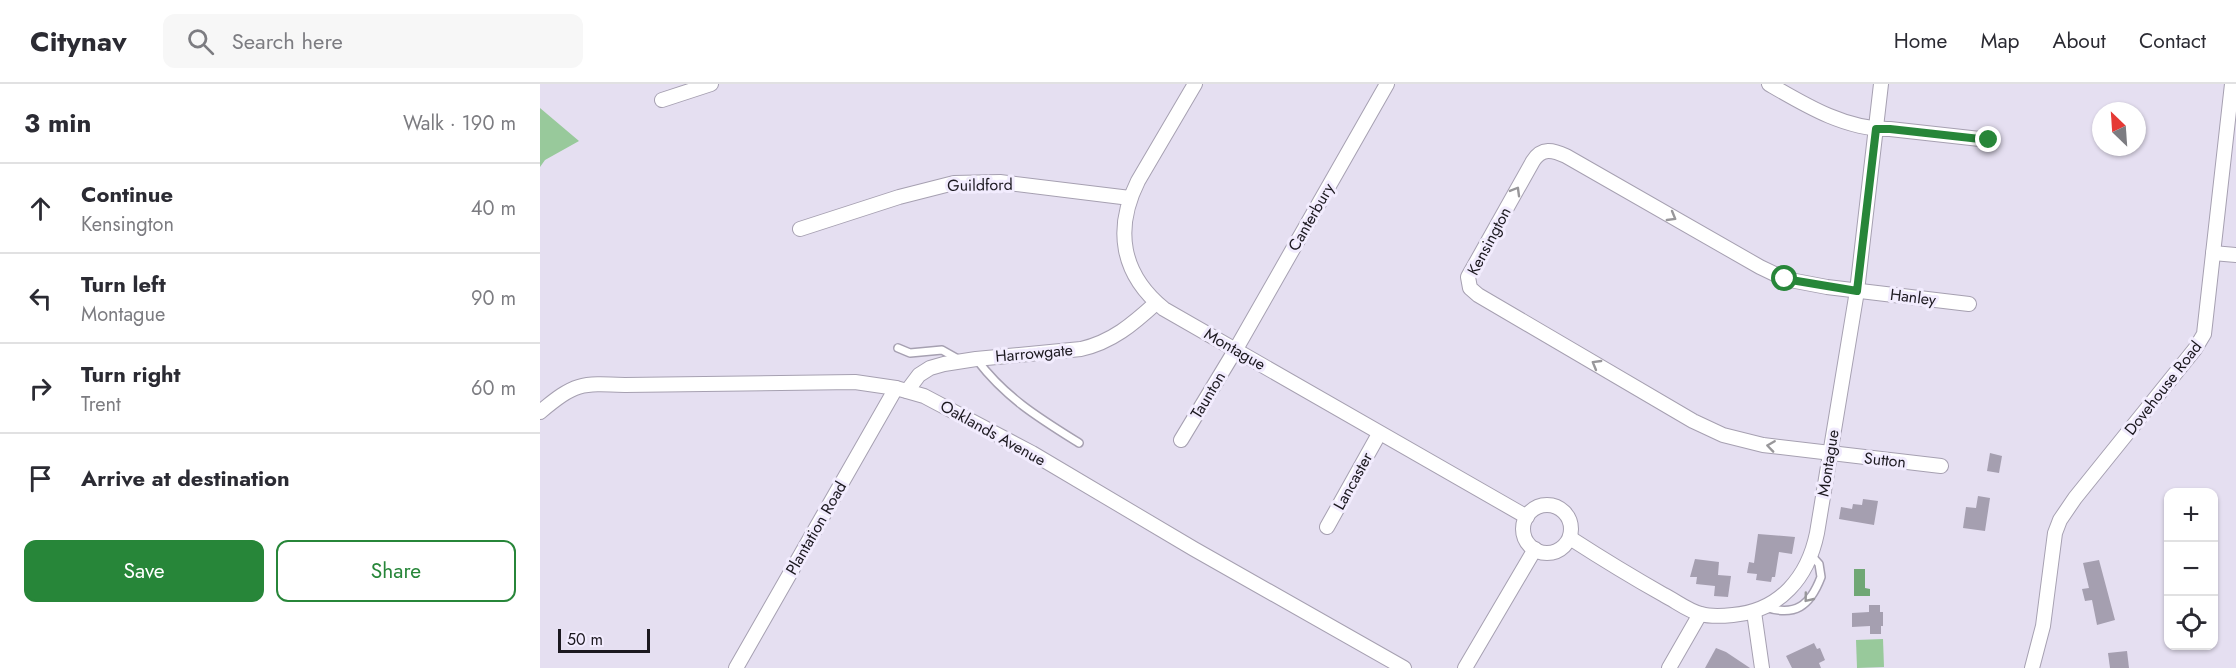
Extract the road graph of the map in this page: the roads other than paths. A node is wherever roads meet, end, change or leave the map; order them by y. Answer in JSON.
{"nodes":[{"id":1,"x":711,"y":84,"type":"edge"},
{"id":2,"x":1195,"y":84,"type":"edge"},
{"id":3,"x":1387,"y":84,"type":"edge"},
{"id":4,"x":1769,"y":84,"type":"edge"},
{"id":5,"x":1881,"y":84,"type":"edge"},
{"id":6,"x":2232,"y":84,"type":"edge"},
{"id":7,"x":662,"y":100,"type":"dead end"},
{"id":8,"x":1876,"y":129,"type":"junction"},
{"id":9,"x":1989,"y":140,"type":"dead end"},
{"id":10,"x":1130,"y":198,"type":"junction"},
{"id":11,"x":800,"y":229,"type":"dead end"},
{"id":12,"x":2213,"y":253,"type":"junction"},
{"id":13,"x":2236,"y":255,"type":"edge"},
{"id":14,"x":1857,"y":291,"type":"junction"},
{"id":15,"x":1156,"y":303,"type":"junction"},
{"id":16,"x":1969,"y":304,"type":"dead end"},
{"id":17,"x":898,"y":348,"type":"dead end"},
{"id":18,"x":1236,"y":350,"type":"junction"},
{"id":19,"x":976,"y":358,"type":"junction"},
{"id":20,"x":960,"y":361,"type":"junction"},
{"id":21,"x":902,"y":389,"type":"junction"},
{"id":22,"x":540,"y":412,"type":"edge"},
{"id":23,"x":1379,"y":434,"type":"junction"},
{"id":24,"x":1181,"y":440,"type":"dead end"},
{"id":25,"x":1079,"y":443,"type":"dead end"},
{"id":26,"x":1829,"y":454,"type":"junction"},
{"id":27,"x":1941,"y":466,"type":"dead end"},
{"id":28,"x":1527,"y":517,"type":"junction"},
{"id":29,"x":1326,"y":527,"type":"dead end"},
{"id":30,"x":1570,"y":538,"type":"junction"},
{"id":31,"x":1535,"y":549,"type":"junction"},
{"id":32,"x":1811,"y":555,"type":"junction"},
{"id":33,"x":1760,"y":609,"type":"junction"},
{"id":34,"x":1700,"y":614,"type":"junction"},
{"id":35,"x":1468,"y":664,"type":"edge"},
{"id":36,"x":736,"y":668,"type":"edge"},
{"id":37,"x":1404,"y":668,"type":"edge"},
{"id":38,"x":1669,"y":668,"type":"edge"},
{"id":39,"x":1762,"y":668,"type":"edge"},
{"id":40,"x":2031,"y":668,"type":"edge"}],
"edges":[{"from":1,"to":7,"type":"street"},
{"from":2,"to":10,"type":"street","name":"Montague"},
{"from":3,"to":18,"type":"street","name":"Canterbury"},
{"from":4,"to":8,"type":"street"},
{"from":5,"to":8,"type":"street","name":"Montague"},
{"from":6,"to":12,"type":"street","name":"Dovehouse Road"},
{"from":8,"to":9,"type":"street"},
{"from":8,"to":14,"type":"street","name":"Montague"},
{"from":10,"to":11,"type":"street","name":"Guildford"},
{"from":10,"to":15,"type":"street","name":"Montague"},
{"from":12,"to":13,"type":"street"},
{"from":12,"to":40,"type":"street","name":"Dovehouse Road"},
{"from":14,"to":16,"type":"street","name":"Hanley"},
{"from":14,"to":26,"type":"street","name":"Montague"},
{"from":26,"to":14,"type":"street","name":"Kensington","one_way":true},
{"from":15,"to":18,"type":"street","name":"Montague"},
{"from":15,"to":19,"type":"street","name":"Harrowgate"},
{"from":17,"to":20,"type":"lane"},
{"from":18,"to":23,"type":"street","name":"Montague"},
{"from":18,"to":24,"type":"street","name":"Taunton"},
{"from":19,"to":20,"type":"street","name":"Harrowgate"},
{"from":19,"to":25,"type":"lane"},
{"from":20,"to":21,"type":"street","name":"Harrowgate"},
{"from":21,"to":22,"type":"street","name":"Oaklands Avenue"},
{"from":21,"to":36,"type":"street","name":"Plantation Road"},
{"from":21,"to":37,"type":"street","name":"Oaklands Avenue"},
{"from":23,"to":28,"type":"street","name":"Montague"},
{"from":23,"to":29,"type":"street","name":"Lancaster"},
{"from":26,"to":27,"type":"street","name":"Sutton"},
{"from":26,"to":32,"type":"street","name":"Montague"},
{"from":28,"to":30,"type":"street"},
{"from":28,"to":31,"type":"street"},
{"from":30,"to":31,"type":"street"},
{"from":30,"to":34,"type":"street","name":"Montague"},
{"from":31,"to":35,"type":"street"},
{"from":32,"to":33,"type":"street","name":"Montague"},
{"from":32,"to":33,"type":"lane","one_way":true},
{"from":33,"to":34,"type":"street","name":"Montague"},
{"from":33,"to":39,"type":"street"},
{"from":34,"to":38,"type":"street"}]}
